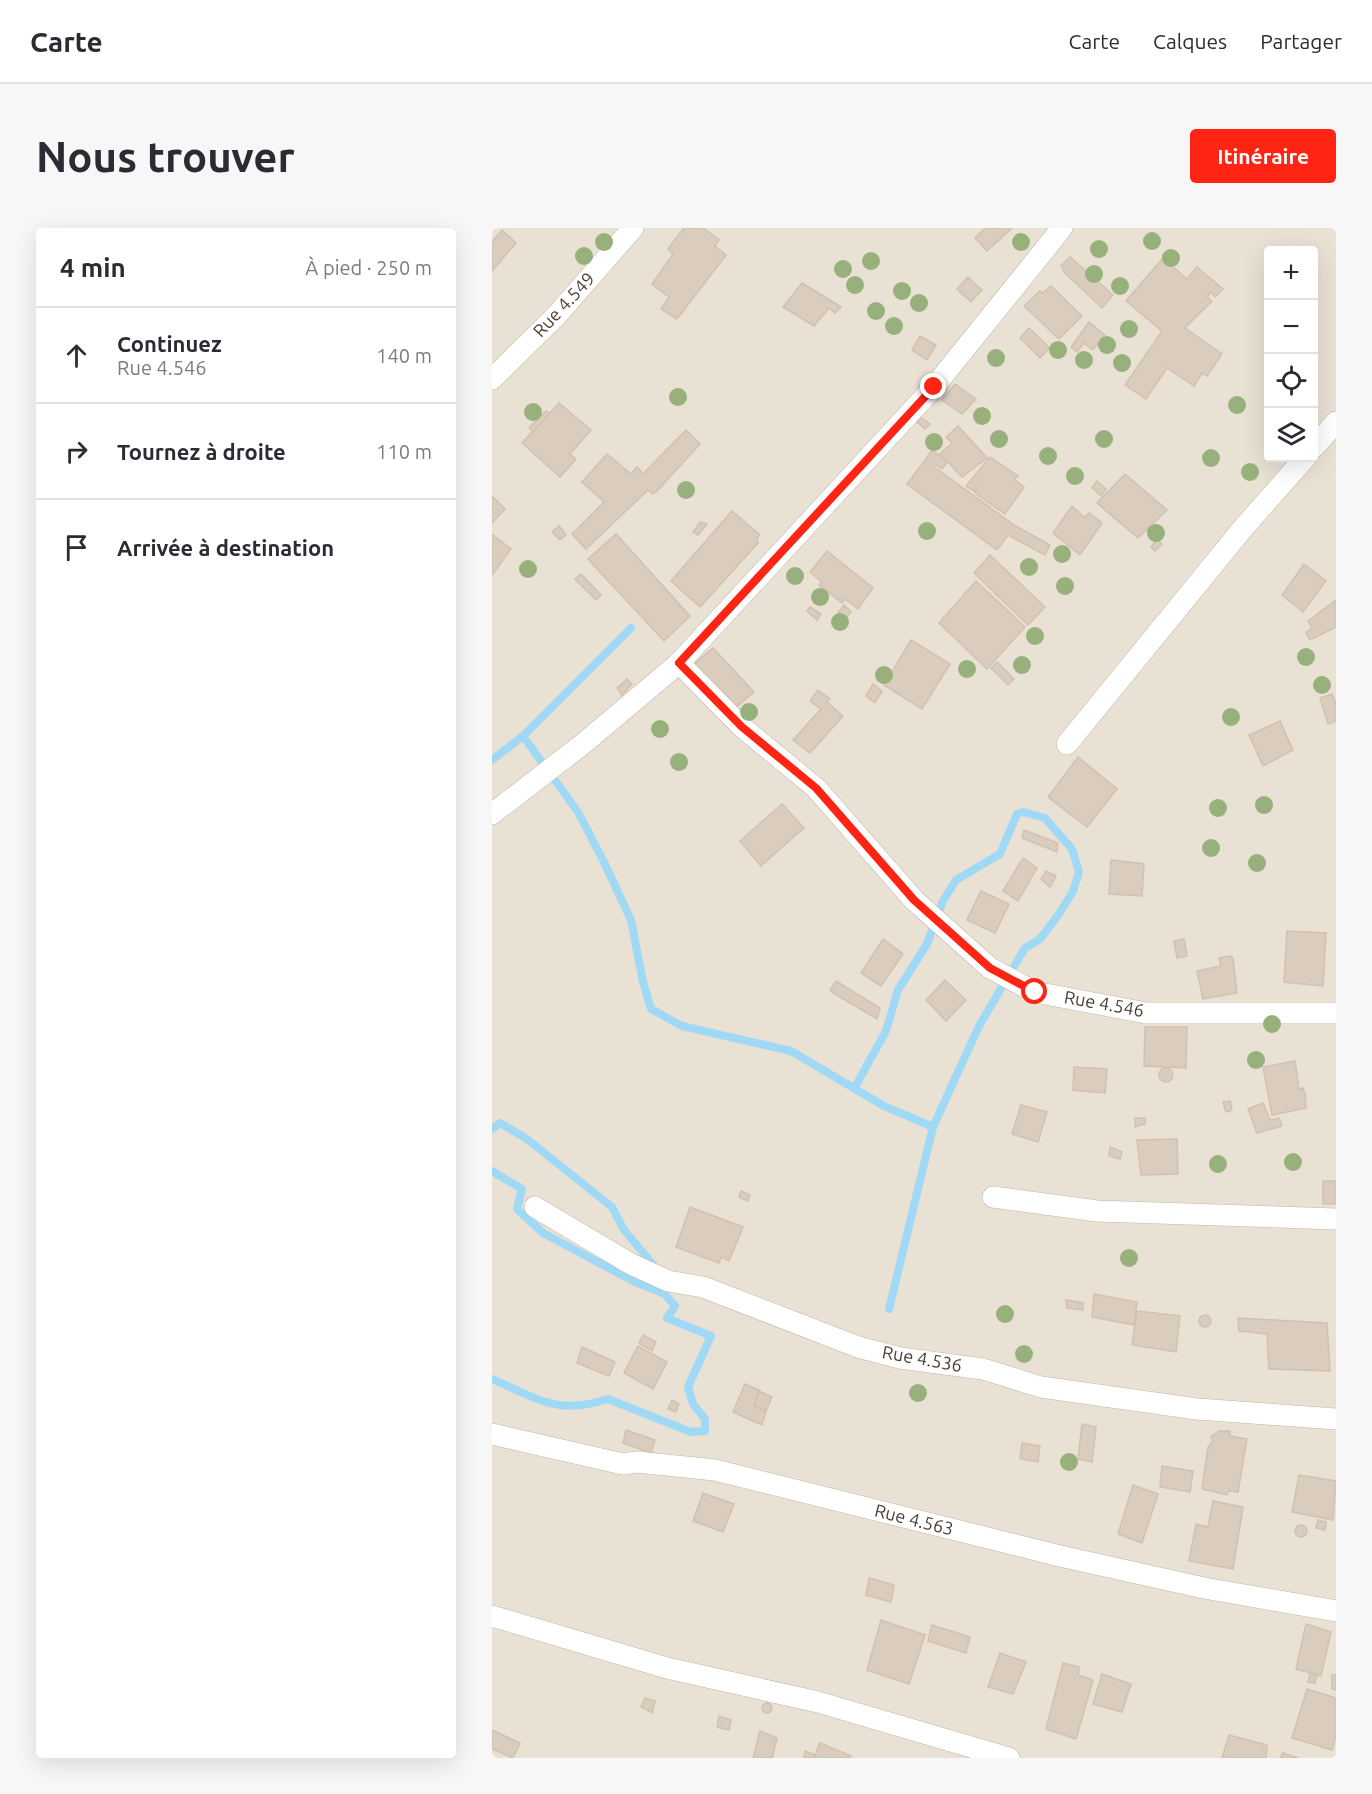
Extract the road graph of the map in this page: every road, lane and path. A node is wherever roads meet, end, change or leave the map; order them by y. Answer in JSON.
{"nodes":[{"id":1,"x":633,"y":228,"type":"edge"},
{"id":2,"x":1062,"y":228,"type":"edge"},
{"id":3,"x":492,"y":379,"type":"edge"},
{"id":4,"x":1336,"y":422,"type":"edge"},
{"id":5,"x":1318,"y":442,"type":"edge"},
{"id":6,"x":1301,"y":462,"type":"edge"},
{"id":7,"x":679,"y":663,"type":"junction"},
{"id":8,"x":1067,"y":744,"type":"dead end"},
{"id":9,"x":492,"y":814,"type":"edge"},
{"id":10,"x":1336,"y":1013,"type":"edge"},
{"id":11,"x":993,"y":1197,"type":"dead end"},
{"id":12,"x":535,"y":1207,"type":"dead end"},
{"id":13,"x":1336,"y":1219,"type":"edge"},
{"id":14,"x":1336,"y":1419,"type":"edge"},
{"id":15,"x":492,"y":1434,"type":"edge"},
{"id":16,"x":1336,"y":1611,"type":"edge"},
{"id":17,"x":492,"y":1616,"type":"edge"},
{"id":18,"x":1009,"y":1758,"type":"edge"}],
"edges":[{"from":1,"to":3,"type":"street","name":"Rue 4.549"},
{"from":2,"to":7,"type":"street"},
{"from":4,"to":5,"type":"street"},
{"from":6,"to":8,"type":"street"},
{"from":7,"to":9,"type":"street"},
{"from":7,"to":10,"type":"street","name":"Rue 4.546"},
{"from":11,"to":13,"type":"street"},
{"from":12,"to":14,"type":"street","name":"Rue 4.536"},
{"from":15,"to":16,"type":"street","name":"Rue 4.563"},
{"from":17,"to":18,"type":"street"}]}
